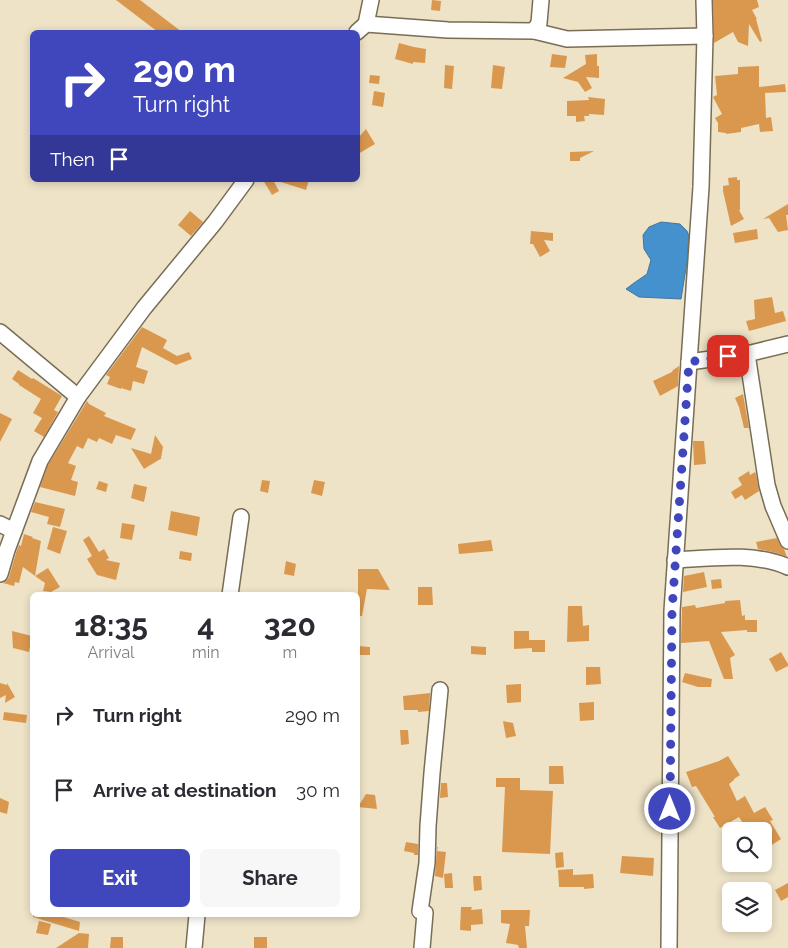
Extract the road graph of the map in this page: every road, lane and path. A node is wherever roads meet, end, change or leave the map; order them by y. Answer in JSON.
{"nodes":[{"id":1,"x":371,"y":0,"type":"edge"},
{"id":2,"x":540,"y":0,"type":"edge"},
{"id":3,"x":704,"y":0,"type":"edge"},
{"id":4,"x":362,"y":28,"type":"edge"},
{"id":5,"x":534,"y":31,"type":"junction"},
{"id":6,"x":704,"y":36,"type":"junction"},
{"id":7,"x":245,"y":182,"type":"edge"},
{"id":8,"x":0,"y":332,"type":"edge"},
{"id":9,"x":788,"y":344,"type":"edge"},
{"id":10,"x":747,"y":354,"type":"junction"},
{"id":11,"x":689,"y":362,"type":"junction"},
{"id":12,"x":78,"y":396,"type":"junction"},
{"id":13,"x":241,"y":517,"type":"dead end"},
{"id":14,"x":0,"y":524,"type":"edge"},
{"id":15,"x":14,"y":531,"type":"junction"},
{"id":16,"x":788,"y":541,"type":"edge"},
{"id":17,"x":675,"y":560,"type":"junction"},
{"id":18,"x":788,"y":567,"type":"edge"},
{"id":19,"x":0,"y":574,"type":"edge"},
{"id":20,"x":230,"y":592,"type":"edge"},
{"id":21,"x":440,"y":690,"type":"dead end"},
{"id":22,"x":197,"y":917,"type":"edge"},
{"id":23,"x":194,"y":948,"type":"edge"},
{"id":24,"x":422,"y":948,"type":"edge"},
{"id":25,"x":669,"y":948,"type":"edge"}],
"edges":[{"from":1,"to":4,"type":"street"},
{"from":2,"to":5,"type":"street"},
{"from":3,"to":6,"type":"street"},
{"from":4,"to":5,"type":"street"},
{"from":5,"to":6,"type":"street"},
{"from":6,"to":11,"type":"street"},
{"from":7,"to":12,"type":"street"},
{"from":8,"to":12,"type":"street"},
{"from":9,"to":10,"type":"street"},
{"from":10,"to":11,"type":"street"},
{"from":10,"to":16,"type":"street"},
{"from":11,"to":17,"type":"street"},
{"from":12,"to":15,"type":"street"},
{"from":13,"to":20,"type":"street"},
{"from":14,"to":15,"type":"street"},
{"from":15,"to":19,"type":"street"},
{"from":17,"to":18,"type":"street"},
{"from":17,"to":25,"type":"street"},
{"from":21,"to":24,"type":"street"},
{"from":22,"to":23,"type":"street"}]}
